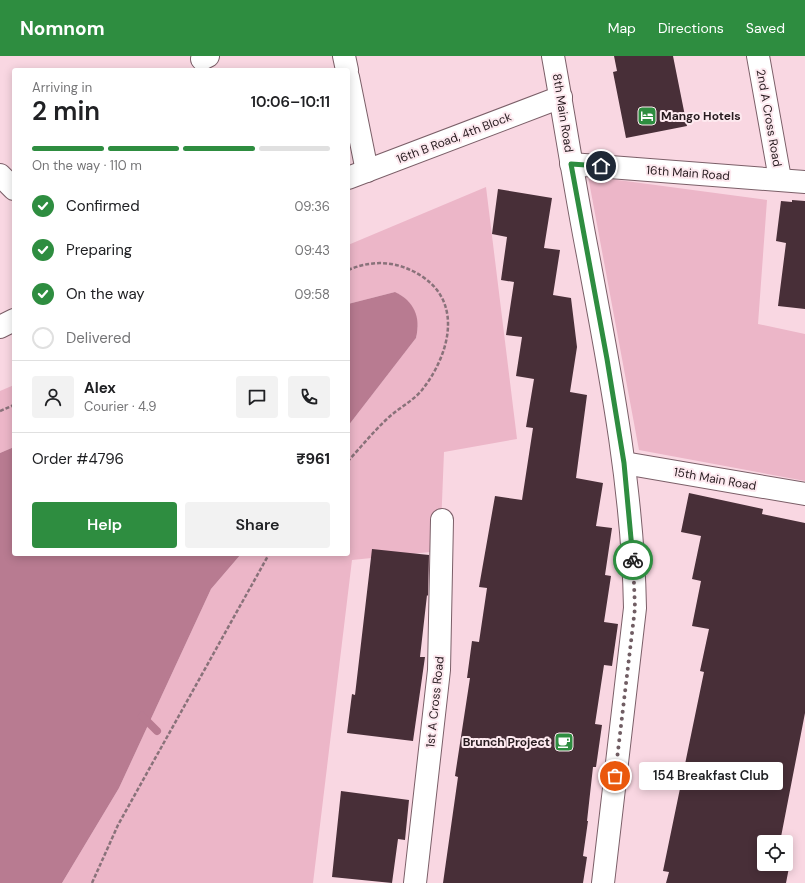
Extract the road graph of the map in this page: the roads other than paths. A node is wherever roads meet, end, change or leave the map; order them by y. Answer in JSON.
{"nodes":[{"id":1,"x":344,"y":56,"type":"edge"},
{"id":2,"x":553,"y":56,"type":"edge"},
{"id":3,"x":758,"y":56,"type":"edge"},
{"id":4,"x":347,"y":68,"type":"edge"},
{"id":5,"x":561,"y":97,"type":"junction"},
{"id":6,"x":350,"y":99,"type":"edge"},
{"id":7,"x":571,"y":164,"type":"junction"},
{"id":8,"x":357,"y":174,"type":"edge"},
{"id":9,"x":0,"y":175,"type":"edge"},
{"id":10,"x":780,"y":179,"type":"junction"},
{"id":11,"x":805,"y":182,"type":"edge"},
{"id":12,"x":12,"y":187,"type":"edge"},
{"id":13,"x":12,"y":321,"type":"edge"},
{"id":14,"x":0,"y":327,"type":"edge"},
{"id":15,"x":624,"y":463,"type":"junction"},
{"id":16,"x":805,"y":494,"type":"edge"},
{"id":17,"x":442,"y":520,"type":"dead end"},
{"id":18,"x":415,"y":883,"type":"edge"},
{"id":19,"x":603,"y":883,"type":"edge"}],
"edges":[{"from":1,"to":4,"type":"street"},
{"from":2,"to":5,"type":"street","name":"8th Main Road"},
{"from":3,"to":10,"type":"street","name":"2nd A Cross Road"},
{"from":5,"to":7,"type":"street","name":"8th Main Road"},
{"from":5,"to":8,"type":"street","name":"16th B Road, 4th Block"},
{"from":6,"to":8,"type":"street"},
{"from":7,"to":10,"type":"street","name":"16th Main Road"},
{"from":7,"to":15,"type":"street","name":"8th Main Road"},
{"from":9,"to":12,"type":"street"},
{"from":10,"to":11,"type":"street","name":"16th Main Road"},
{"from":13,"to":14,"type":"street"},
{"from":15,"to":16,"type":"street","name":"15th Main Road"},
{"from":15,"to":19,"type":"street","name":"8th Main Road"},
{"from":17,"to":18,"type":"street","name":"1st A Cross Road"}]}
